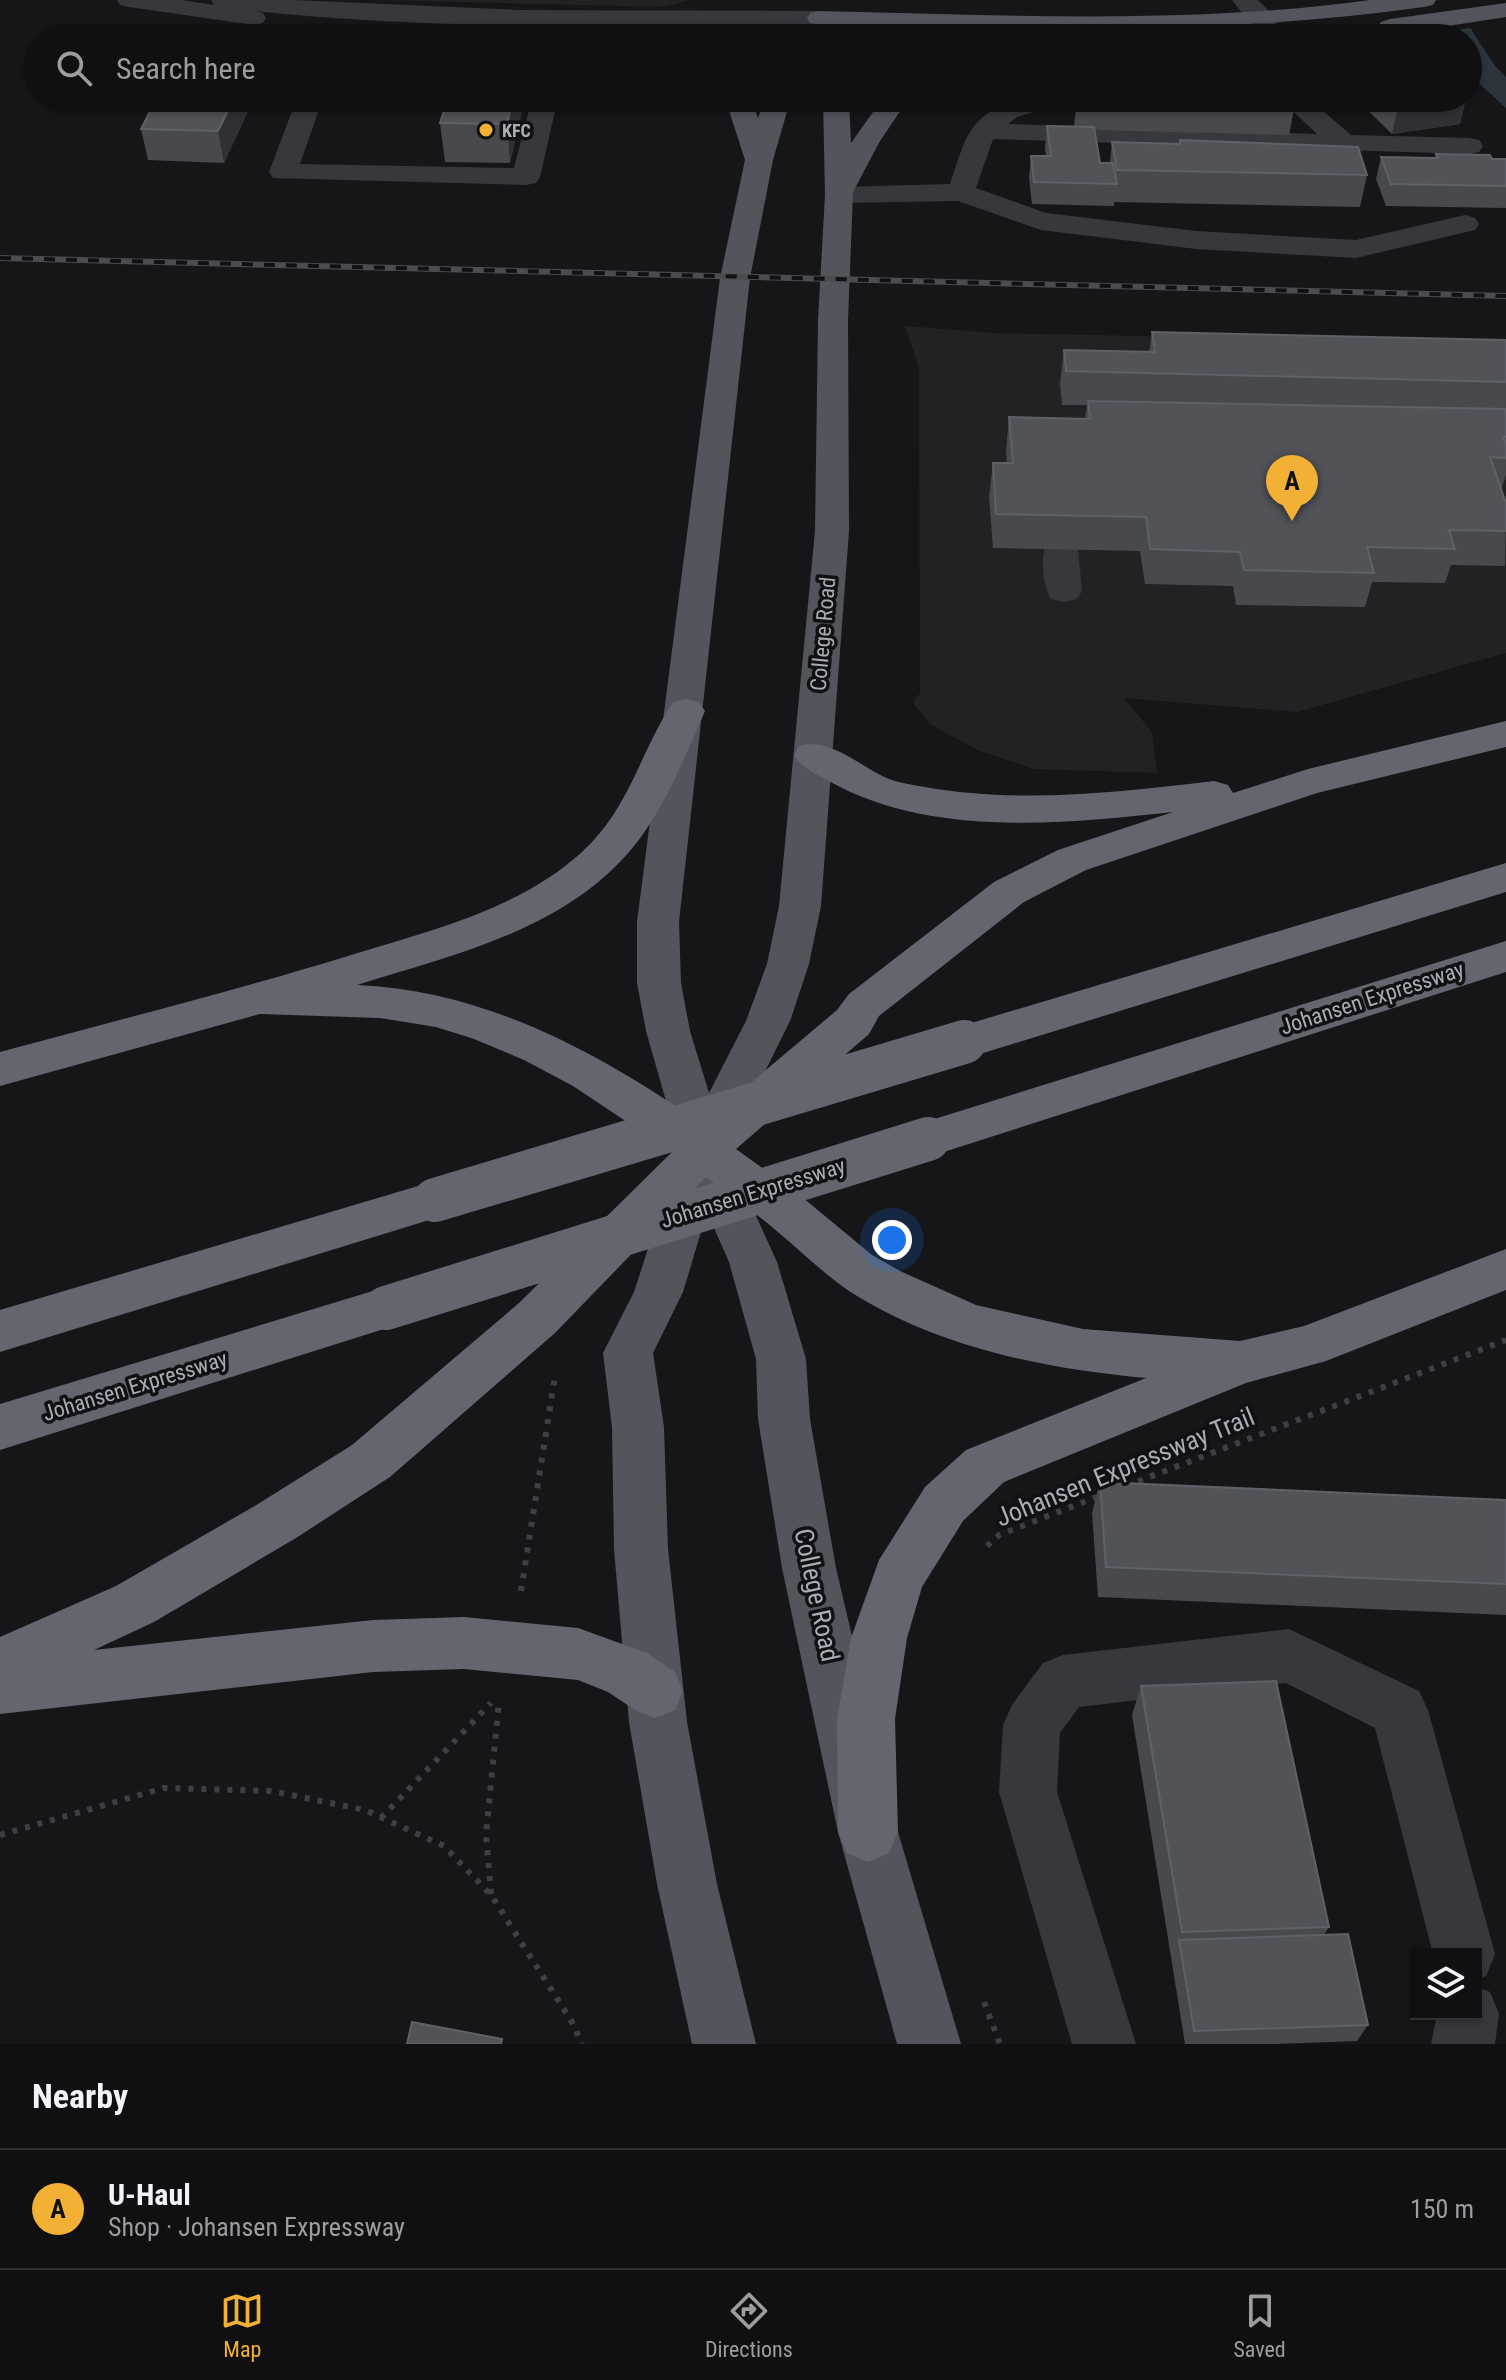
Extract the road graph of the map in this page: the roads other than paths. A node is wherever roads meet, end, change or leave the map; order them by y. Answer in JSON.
{"nodes":[{"id":1,"x":129,"y":0,"type":"edge"},
{"id":2,"x":223,"y":0,"type":"edge"},
{"id":3,"x":1048,"y":0,"type":"edge"},
{"id":4,"x":1244,"y":0,"type":"edge"},
{"id":5,"x":1424,"y":0,"type":"edge"},
{"id":6,"x":1506,"y":10,"type":"edge"},
{"id":7,"x":820,"y":19,"type":"edge"},
{"id":8,"x":1266,"y":20,"type":"junction"},
{"id":9,"x":1354,"y":22,"type":"junction"},
{"id":10,"x":1205,"y":23,"type":"junction"},
{"id":11,"x":277,"y":24,"type":"edge"},
{"id":12,"x":1062,"y":24,"type":"edge"},
{"id":13,"x":1158,"y":24,"type":"edge"},
{"id":14,"x":1346,"y":24,"type":"edge"},
{"id":15,"x":305,"y":112,"type":"edge"},
{"id":16,"x":542,"y":112,"type":"edge"},
{"id":17,"x":743,"y":112,"type":"edge"},
{"id":18,"x":774,"y":112,"type":"edge"},
{"id":19,"x":836,"y":112,"type":"edge"},
{"id":20,"x":886,"y":112,"type":"edge"},
{"id":21,"x":1007,"y":112,"type":"edge"},
{"id":22,"x":1308,"y":112,"type":"edge"},
{"id":23,"x":982,"y":131,"type":"junction"},
{"id":24,"x":1344,"y":143,"type":"junction"},
{"id":25,"x":1469,"y":146,"type":"dead end"},
{"id":26,"x":759,"y":160,"type":"junction"},
{"id":27,"x":961,"y":192,"type":"junction"},
{"id":28,"x":839,"y":195,"type":"junction"},
{"id":29,"x":1465,"y":224,"type":"dead end"},
{"id":30,"x":1060,"y":549,"type":"edge"},
{"id":31,"x":1064,"y":591,"type":"dead end"},
{"id":32,"x":686,"y":711,"type":"junction"},
{"id":33,"x":1506,"y":734,"type":"edge"},
{"id":34,"x":813,"y":755,"type":"junction"},
{"id":35,"x":1308,"y":782,"type":"junction"},
{"id":36,"x":1506,"y":877,"type":"edge"},
{"id":37,"x":1506,"y":956,"type":"edge"},
{"id":38,"x":265,"y":999,"type":"junction"},
{"id":39,"x":0,"y":1069,"type":"edge"},
{"id":40,"x":703,"y":1150,"type":"junction"},
{"id":41,"x":1506,"y":1269,"type":"edge"},
{"id":42,"x":0,"y":1331,"type":"edge"},
{"id":43,"x":1240,"y":1363,"type":"junction"},
{"id":44,"x":0,"y":1427,"type":"edge"},
{"id":45,"x":0,"y":1665,"type":"edge"},
{"id":46,"x":0,"y":1687,"type":"edge"},
{"id":47,"x":655,"y":1691,"type":"junction"},
{"id":48,"x":868,"y":1832,"type":"junction"},
{"id":49,"x":1462,"y":1948,"type":"edge"},
{"id":50,"x":1467,"y":2020,"type":"edge"},
{"id":51,"x":724,"y":2044,"type":"edge"},
{"id":52,"x":929,"y":2044,"type":"edge"},
{"id":53,"x":1104,"y":2044,"type":"edge"},
{"id":54,"x":1463,"y":2044,"type":"edge"}],
"edges":[{"from":1,"to":11,"type":"street"},
{"from":2,"to":7,"type":"street"},
{"from":3,"to":10,"type":"main road"},
{"from":4,"to":8,"type":"street"},
{"from":5,"to":9,"type":"main road"},
{"from":6,"to":9,"type":"main road"},
{"from":7,"to":12,"type":"main road"},
{"from":8,"to":9,"type":"main road"},
{"from":8,"to":10,"type":"main road"},
{"from":9,"to":14,"type":"main road"},
{"from":10,"to":13,"type":"main road"},
{"from":15,"to":16,"type":"street"},
{"from":17,"to":26,"type":"main road"},
{"from":18,"to":26,"type":"main road","name":"College Road"},
{"from":19,"to":28,"type":"main road","name":"College Road"},
{"from":20,"to":28,"type":"main road"},
{"from":21,"to":23,"type":"street"},
{"from":22,"to":24,"type":"street"},
{"from":23,"to":24,"type":"street"},
{"from":23,"to":27,"type":"street"},
{"from":24,"to":25,"type":"street"},
{"from":26,"to":32,"type":"main road","name":"College Road"},
{"from":27,"to":28,"type":"street"},
{"from":27,"to":29,"type":"street"},
{"from":28,"to":34,"type":"main road","name":"College Road"},
{"from":30,"to":31,"type":"street"},
{"from":32,"to":38,"type":"highway"},
{"from":32,"to":40,"type":"main road","name":"College Road"},
{"from":33,"to":35,"type":"highway"},
{"from":34,"to":35,"type":"highway"},
{"from":34,"to":40,"type":"main road","name":"College Road"},
{"from":35,"to":40,"type":"highway"},
{"from":36,"to":42,"type":"highway","bridge":true},
{"from":37,"to":44,"type":"highway","name":"Johansen Expressway","bridge":true},
{"from":38,"to":39,"type":"highway"},
{"from":38,"to":40,"type":"highway"},
{"from":40,"to":43,"type":"highway"},
{"from":40,"to":45,"type":"highway"},
{"from":40,"to":47,"type":"main road","name":"College Road"},
{"from":40,"to":48,"type":"main road","name":"College Road"},
{"from":41,"to":43,"type":"highway"},
{"from":43,"to":48,"type":"highway"},
{"from":46,"to":47,"type":"highway"},
{"from":47,"to":51,"type":"main road","name":"College Road"},
{"from":48,"to":52,"type":"main road","name":"College Road"},
{"from":49,"to":53,"type":"street"},
{"from":50,"to":54,"type":"street"}]}
